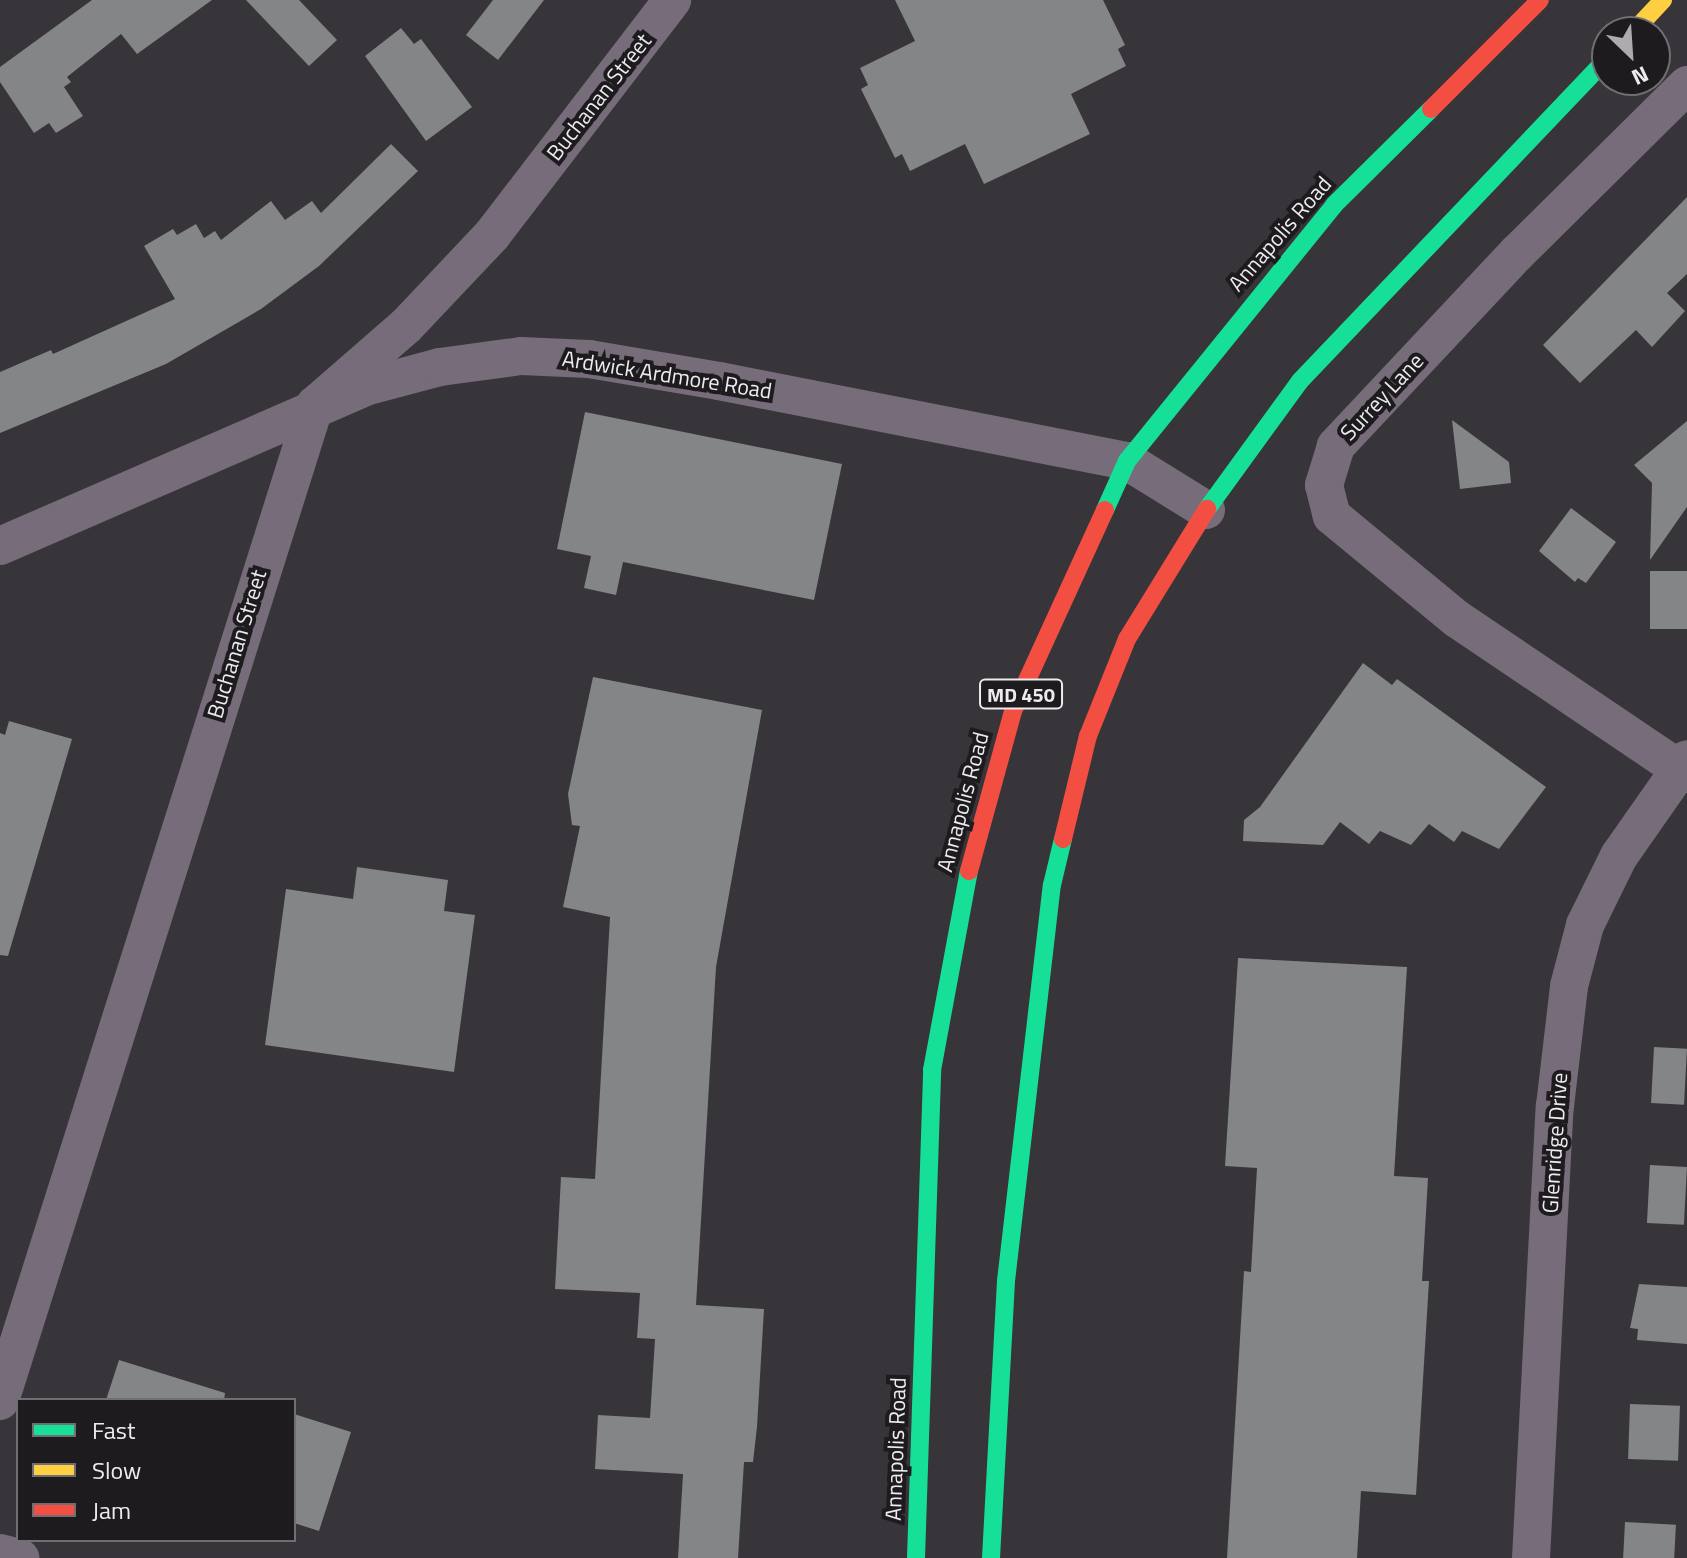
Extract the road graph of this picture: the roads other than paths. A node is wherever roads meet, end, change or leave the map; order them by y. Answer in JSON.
{"nodes":[{"id":1,"x":672,"y":0,"type":"edge"},
{"id":2,"x":1540,"y":0,"type":"edge"},
{"id":3,"x":1663,"y":0,"type":"edge"},
{"id":4,"x":1648,"y":16,"type":"edge"},
{"id":5,"x":1591,"y":76,"type":"edge"},
{"id":6,"x":1687,"y":85,"type":"edge"},
{"id":7,"x":315,"y":405,"type":"junction"},
{"id":8,"x":1127,"y":461,"type":"junction"},
{"id":9,"x":1206,"y":510,"type":"junction"},
{"id":10,"x":0,"y":546,"type":"edge"},
{"id":11,"x":1684,"y":767,"type":"edge"},
{"id":12,"x":0,"y":1401,"type":"edge"},
{"id":13,"x":0,"y":1553,"type":"edge"},
{"id":14,"x":20,"y":1558,"type":"edge"},
{"id":15,"x":916,"y":1558,"type":"edge"},
{"id":16,"x":991,"y":1558,"type":"edge"},
{"id":17,"x":1531,"y":1558,"type":"edge"}],
"edges":[{"from":1,"to":7,"type":"street","name":"Buchanan Street"},
{"from":2,"to":8,"type":"main road","name":"Annapolis Road","number":"MD 450"},
{"from":3,"to":4,"type":"main road"},
{"from":5,"to":9,"type":"main road","number":"MD 450"},
{"from":6,"to":11,"type":"street","name":"Surrey Lane"},
{"from":7,"to":8,"type":"street","name":"Ardwick Ardmore Road"},
{"from":7,"to":10,"type":"street","name":"Ardwick Ardmore Road"},
{"from":7,"to":12,"type":"street","name":"Buchanan Street"},
{"from":8,"to":9,"type":"street","name":"Ardwick Ardmore Road"},
{"from":8,"to":15,"type":"main road","name":"Annapolis Road","number":"MD 450"},
{"from":9,"to":16,"type":"main road","number":"MD 450"},
{"from":11,"to":17,"type":"street","name":"Glenridge Drive"},
{"from":13,"to":14,"type":"street"}]}
